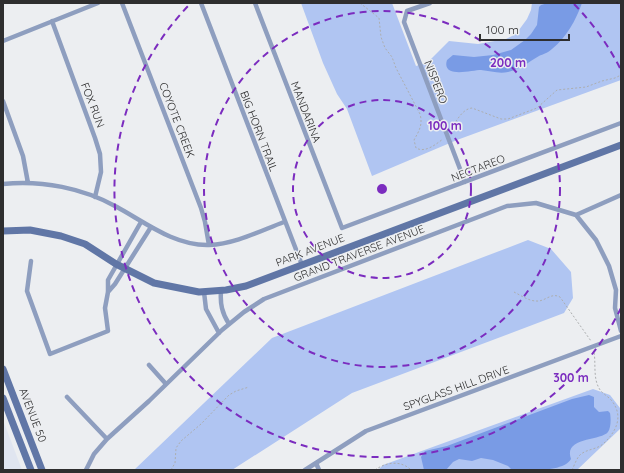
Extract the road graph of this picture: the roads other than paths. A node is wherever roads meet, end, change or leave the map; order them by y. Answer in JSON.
{"nodes":[{"id":1,"x":98,"y":3,"type":"edge"},
{"id":2,"x":122,"y":3,"type":"edge"},
{"id":3,"x":201,"y":3,"type":"edge"},
{"id":4,"x":254,"y":3,"type":"edge"},
{"id":5,"x":430,"y":3,"type":"edge"},
{"id":6,"x":52,"y":22,"type":"junction"},
{"id":7,"x":3,"y":41,"type":"edge"},
{"id":8,"x":3,"y":101,"type":"edge"},
{"id":9,"x":621,"y":123,"type":"edge"},
{"id":10,"x":621,"y":144,"type":"edge"},
{"id":11,"x":465,"y":182,"type":"junction"},
{"id":12,"x":28,"y":183,"type":"junction"},
{"id":13,"x":3,"y":184,"type":"edge"},
{"id":14,"x":621,"y":195,"type":"edge"},
{"id":15,"x":95,"y":197,"type":"junction"},
{"id":16,"x":576,"y":215,"type":"junction"},
{"id":17,"x":141,"y":222,"type":"junction"},
{"id":18,"x":284,"y":222,"type":"junction"},
{"id":19,"x":151,"y":227,"type":"junction"},
{"id":20,"x":342,"y":228,"type":"joint"},
{"id":21,"x":3,"y":231,"type":"edge"},
{"id":22,"x":209,"y":245,"type":"junction"},
{"id":23,"x":31,"y":261,"type":"dead end"},
{"id":24,"x":116,"y":264,"type":"junction"},
{"id":25,"x":302,"y":265,"type":"junction"},
{"id":26,"x":124,"y":268,"type":"junction"},
{"id":27,"x":221,"y":291,"type":"junction"},
{"id":28,"x":108,"y":292,"type":"junction"},
{"id":29,"x":204,"y":292,"type":"junction"},
{"id":30,"x":229,"y":324,"type":"junction"},
{"id":31,"x":621,"y":332,"type":"edge"},
{"id":32,"x":219,"y":333,"type":"junction"},
{"id":33,"x":621,"y":336,"type":"edge"},
{"id":34,"x":149,"y":364,"type":"dead end"},
{"id":35,"x":3,"y":369,"type":"edge"},
{"id":36,"x":166,"y":384,"type":"junction"},
{"id":37,"x":67,"y":397,"type":"dead end"},
{"id":38,"x":3,"y":398,"type":"edge"},
{"id":39,"x":107,"y":439,"type":"junction"},
{"id":40,"x":316,"y":462,"type":"junction"},
{"id":41,"x":31,"y":470,"type":"edge"},
{"id":42,"x":42,"y":470,"type":"edge"},
{"id":43,"x":86,"y":470,"type":"edge"},
{"id":44,"x":305,"y":470,"type":"edge"},
{"id":45,"x":319,"y":470,"type":"edge"}],
"edges":[{"from":1,"to":6,"type":"street"},
{"from":2,"to":22,"type":"street","name":"COYOTE CREEK"},
{"from":3,"to":18,"type":"street","name":"BIG HORN TRAIL"},
{"from":4,"to":20,"type":"street","name":"MANDARINA"},
{"from":5,"to":11,"type":"street","name":"NISPERO"},
{"from":6,"to":7,"type":"street"},
{"from":6,"to":15,"type":"street","name":"FOX RUN"},
{"from":8,"to":12,"type":"street"},
{"from":9,"to":11,"type":"street","name":"NECTAREO"},
{"from":10,"to":25,"type":"street","name":"PARK AVENUE"},
{"from":11,"to":20,"type":"street","name":"NECTAREO"},
{"from":12,"to":13,"type":"street"},
{"from":12,"to":15,"type":"street"},
{"from":14,"to":16,"type":"street"},
{"from":15,"to":17,"type":"street"},
{"from":16,"to":30,"type":"street","name":"GRAND TRAVERSE AVENUE"},
{"from":16,"to":31,"type":"street"},
{"from":17,"to":19,"type":"street"},
{"from":17,"to":24,"type":"street"},
{"from":18,"to":22,"type":"street"},
{"from":18,"to":25,"type":"street","name":"BIG HORN TRAIL"},
{"from":19,"to":22,"type":"street"},
{"from":19,"to":26,"type":"street"},
{"from":21,"to":24,"type":"street","name":"PARK AVENUE"},
{"from":23,"to":28,"type":"street"},
{"from":24,"to":26,"type":"street","name":"PARK AVENUE"},
{"from":24,"to":28,"type":"street"},
{"from":25,"to":27,"type":"street","name":"PARK AVENUE"},
{"from":26,"to":28,"type":"street"},
{"from":26,"to":29,"type":"street","name":"PARK AVENUE"},
{"from":27,"to":29,"type":"street","name":"PARK AVENUE"},
{"from":27,"to":30,"type":"street"},
{"from":29,"to":32,"type":"street"},
{"from":30,"to":32,"type":"street","name":"GRAND TRAVERSE AVENUE"},
{"from":32,"to":36,"type":"street","name":"GRAND TRAVERSE AVENUE"},
{"from":33,"to":40,"type":"street","name":"SPYGLASS HILL DRIVE"},
{"from":34,"to":36,"type":"street"},
{"from":35,"to":42,"type":"street","name":"AVENUE 50"},
{"from":36,"to":39,"type":"street","name":"GRAND TRAVERSE AVENUE"},
{"from":37,"to":39,"type":"street"},
{"from":38,"to":41,"type":"street","name":"AVENUE 50"},
{"from":39,"to":43,"type":"street","name":"GRAND TRAVERSE AVENUE"},
{"from":40,"to":44,"type":"street","name":"SPYGLASS HILL DRIVE"},
{"from":40,"to":45,"type":"street"}]}
